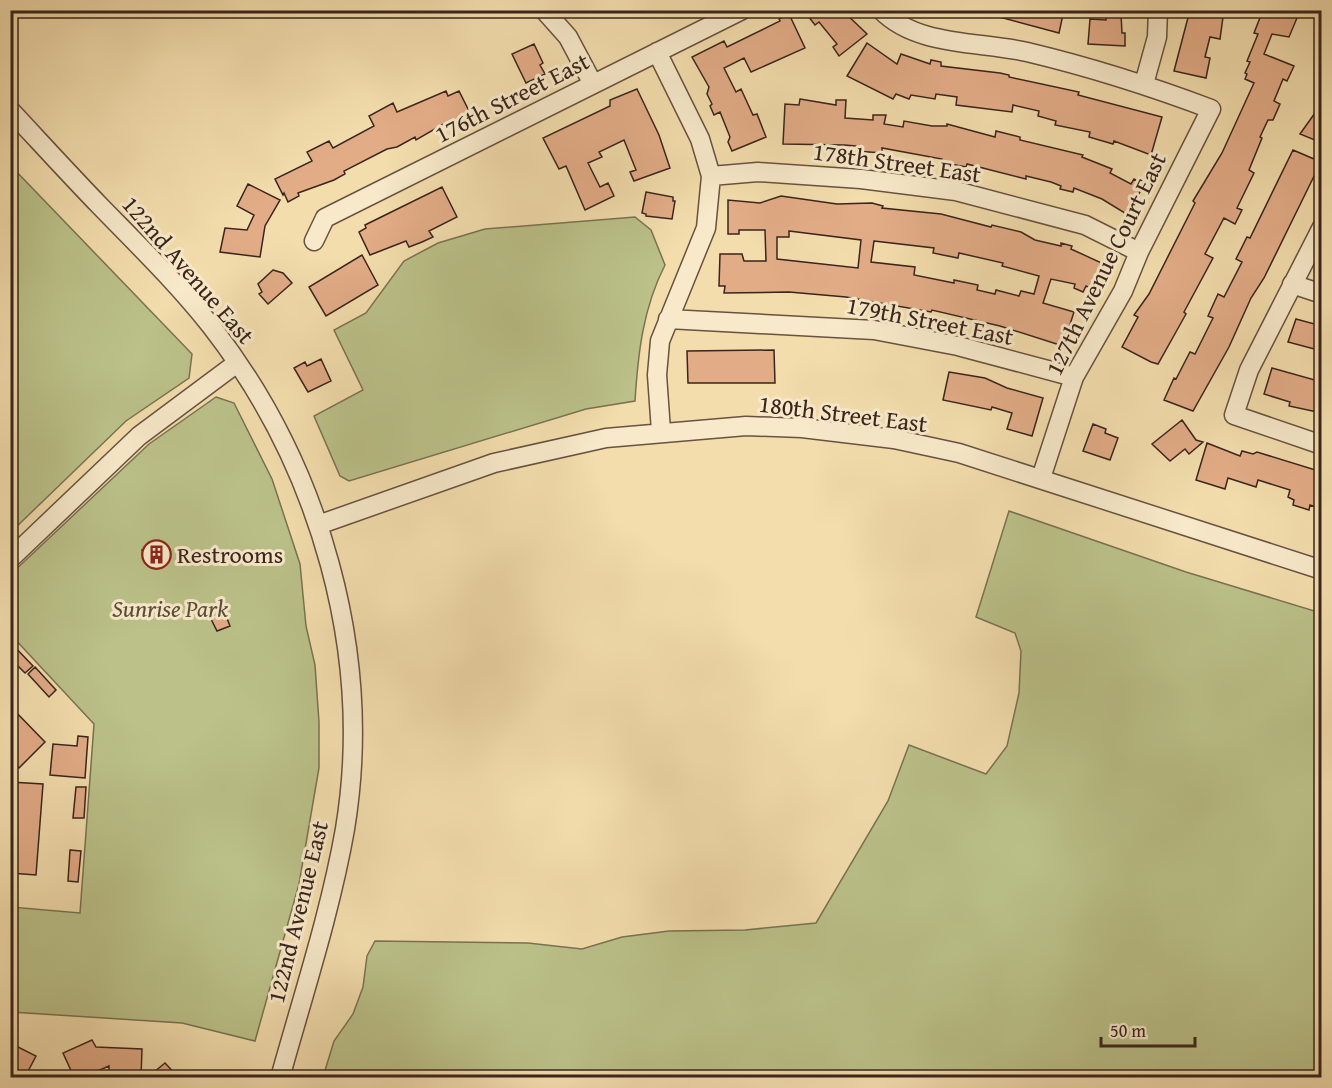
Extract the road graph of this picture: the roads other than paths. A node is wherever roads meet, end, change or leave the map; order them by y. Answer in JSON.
{"nodes":[{"id":1,"x":544,"y":10,"type":"edge"},
{"id":2,"x":742,"y":10,"type":"edge"},
{"id":3,"x":881,"y":10,"type":"edge"},
{"id":4,"x":1158,"y":10,"type":"edge"},
{"id":5,"x":657,"y":52,"type":"junction"},
{"id":6,"x":593,"y":84,"type":"junction"},
{"id":7,"x":1144,"y":84,"type":"junction"},
{"id":8,"x":10,"y":110,"type":"edge"},
{"id":9,"x":711,"y":176,"type":"junction"},
{"id":10,"x":1322,"y":227,"type":"edge"},
{"id":11,"x":314,"y":241,"type":"dead end"},
{"id":12,"x":1139,"y":252,"type":"junction"},
{"id":13,"x":1292,"y":284,"type":"junction"},
{"id":14,"x":1322,"y":294,"type":"edge"},
{"id":15,"x":668,"y":319,"type":"junction"},
{"id":16,"x":237,"y":363,"type":"junction"},
{"id":17,"x":1074,"y":376,"type":"junction"},
{"id":18,"x":661,"y":431,"type":"junction"},
{"id":19,"x":1322,"y":445,"type":"edge"},
{"id":20,"x":1041,"y":478,"type":"junction"},
{"id":21,"x":318,"y":525,"type":"junction"},
{"id":22,"x":10,"y":559,"type":"edge"},
{"id":23,"x":1322,"y":570,"type":"edge"},
{"id":24,"x":280,"y":1077,"type":"edge"}],
"edges":[{"from":1,"to":6,"type":"street"},
{"from":2,"to":5,"type":"street","name":"176th Street East"},
{"from":3,"to":7,"type":"street"},
{"from":4,"to":7,"type":"street"},
{"from":5,"to":6,"type":"street","name":"176th Street East"},
{"from":5,"to":9,"type":"street"},
{"from":6,"to":11,"type":"street","name":"176th Street East"},
{"from":7,"to":12,"type":"street","name":"127th Avenue Court East"},
{"from":8,"to":16,"type":"street","name":"122nd Avenue East"},
{"from":9,"to":12,"type":"street","name":"178th Street East"},
{"from":9,"to":15,"type":"street"},
{"from":10,"to":13,"type":"street"},
{"from":12,"to":17,"type":"street","name":"127th Avenue Court East"},
{"from":13,"to":14,"type":"street"},
{"from":13,"to":19,"type":"street"},
{"from":15,"to":17,"type":"street","name":"179th Street East"},
{"from":15,"to":18,"type":"street"},
{"from":16,"to":21,"type":"street","name":"122nd Avenue East"},
{"from":16,"to":22,"type":"street"},
{"from":17,"to":20,"type":"street","name":"127th Avenue Court East"},
{"from":18,"to":20,"type":"street","name":"180th Street East"},
{"from":18,"to":21,"type":"street","name":"180th Street East"},
{"from":20,"to":23,"type":"street","name":"180th Street East"},
{"from":21,"to":24,"type":"street","name":"122nd Avenue East"}]}
